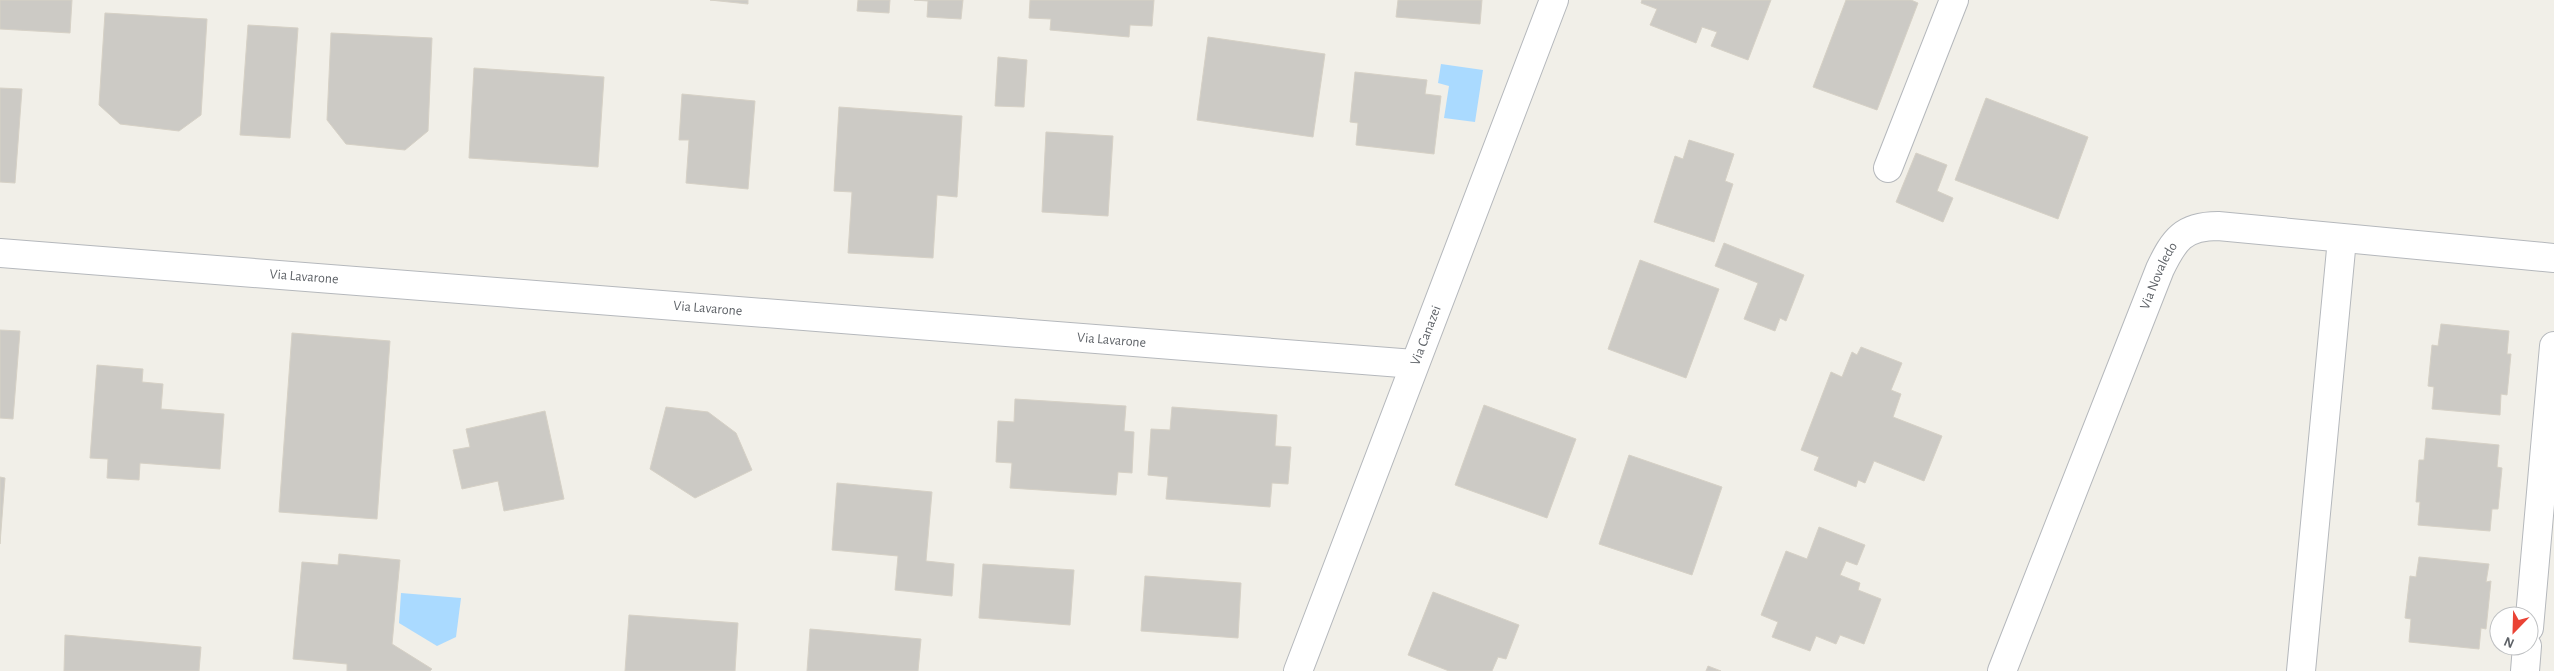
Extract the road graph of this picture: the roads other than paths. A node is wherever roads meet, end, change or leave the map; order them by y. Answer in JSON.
{"nodes":[{"id":1,"x":1554,"y":0,"type":"edge"},
{"id":2,"x":1954,"y":0,"type":"edge"},
{"id":3,"x":1888,"y":168,"type":"dead end"},
{"id":4,"x":2342,"y":239,"type":"junction"},
{"id":5,"x":0,"y":253,"type":"edge"},
{"id":6,"x":2554,"y":258,"type":"edge"},
{"id":7,"x":2554,"y":346,"type":"edge"},
{"id":8,"x":1414,"y":364,"type":"junction"},
{"id":9,"x":2531,"y":606,"type":"edge"},
{"id":10,"x":2526,"y":656,"type":"edge"},
{"id":11,"x":1298,"y":671,"type":"edge"},
{"id":12,"x":2002,"y":671,"type":"edge"},
{"id":13,"x":2301,"y":671,"type":"edge"},
{"id":14,"x":2525,"y":671,"type":"edge"}],
"edges":[{"from":1,"to":8,"type":"street","name":"Via Canazei"},
{"from":2,"to":3,"type":"street"},
{"from":4,"to":6,"type":"street","name":"Via Novaledo"},
{"from":4,"to":12,"type":"street","name":"Via Novaledo"},
{"from":4,"to":13,"type":"street"},
{"from":5,"to":8,"type":"street","name":"Via Lavarone"},
{"from":7,"to":9,"type":"street"},
{"from":8,"to":11,"type":"street","name":"Via Canazei"},
{"from":10,"to":14,"type":"street"}]}
